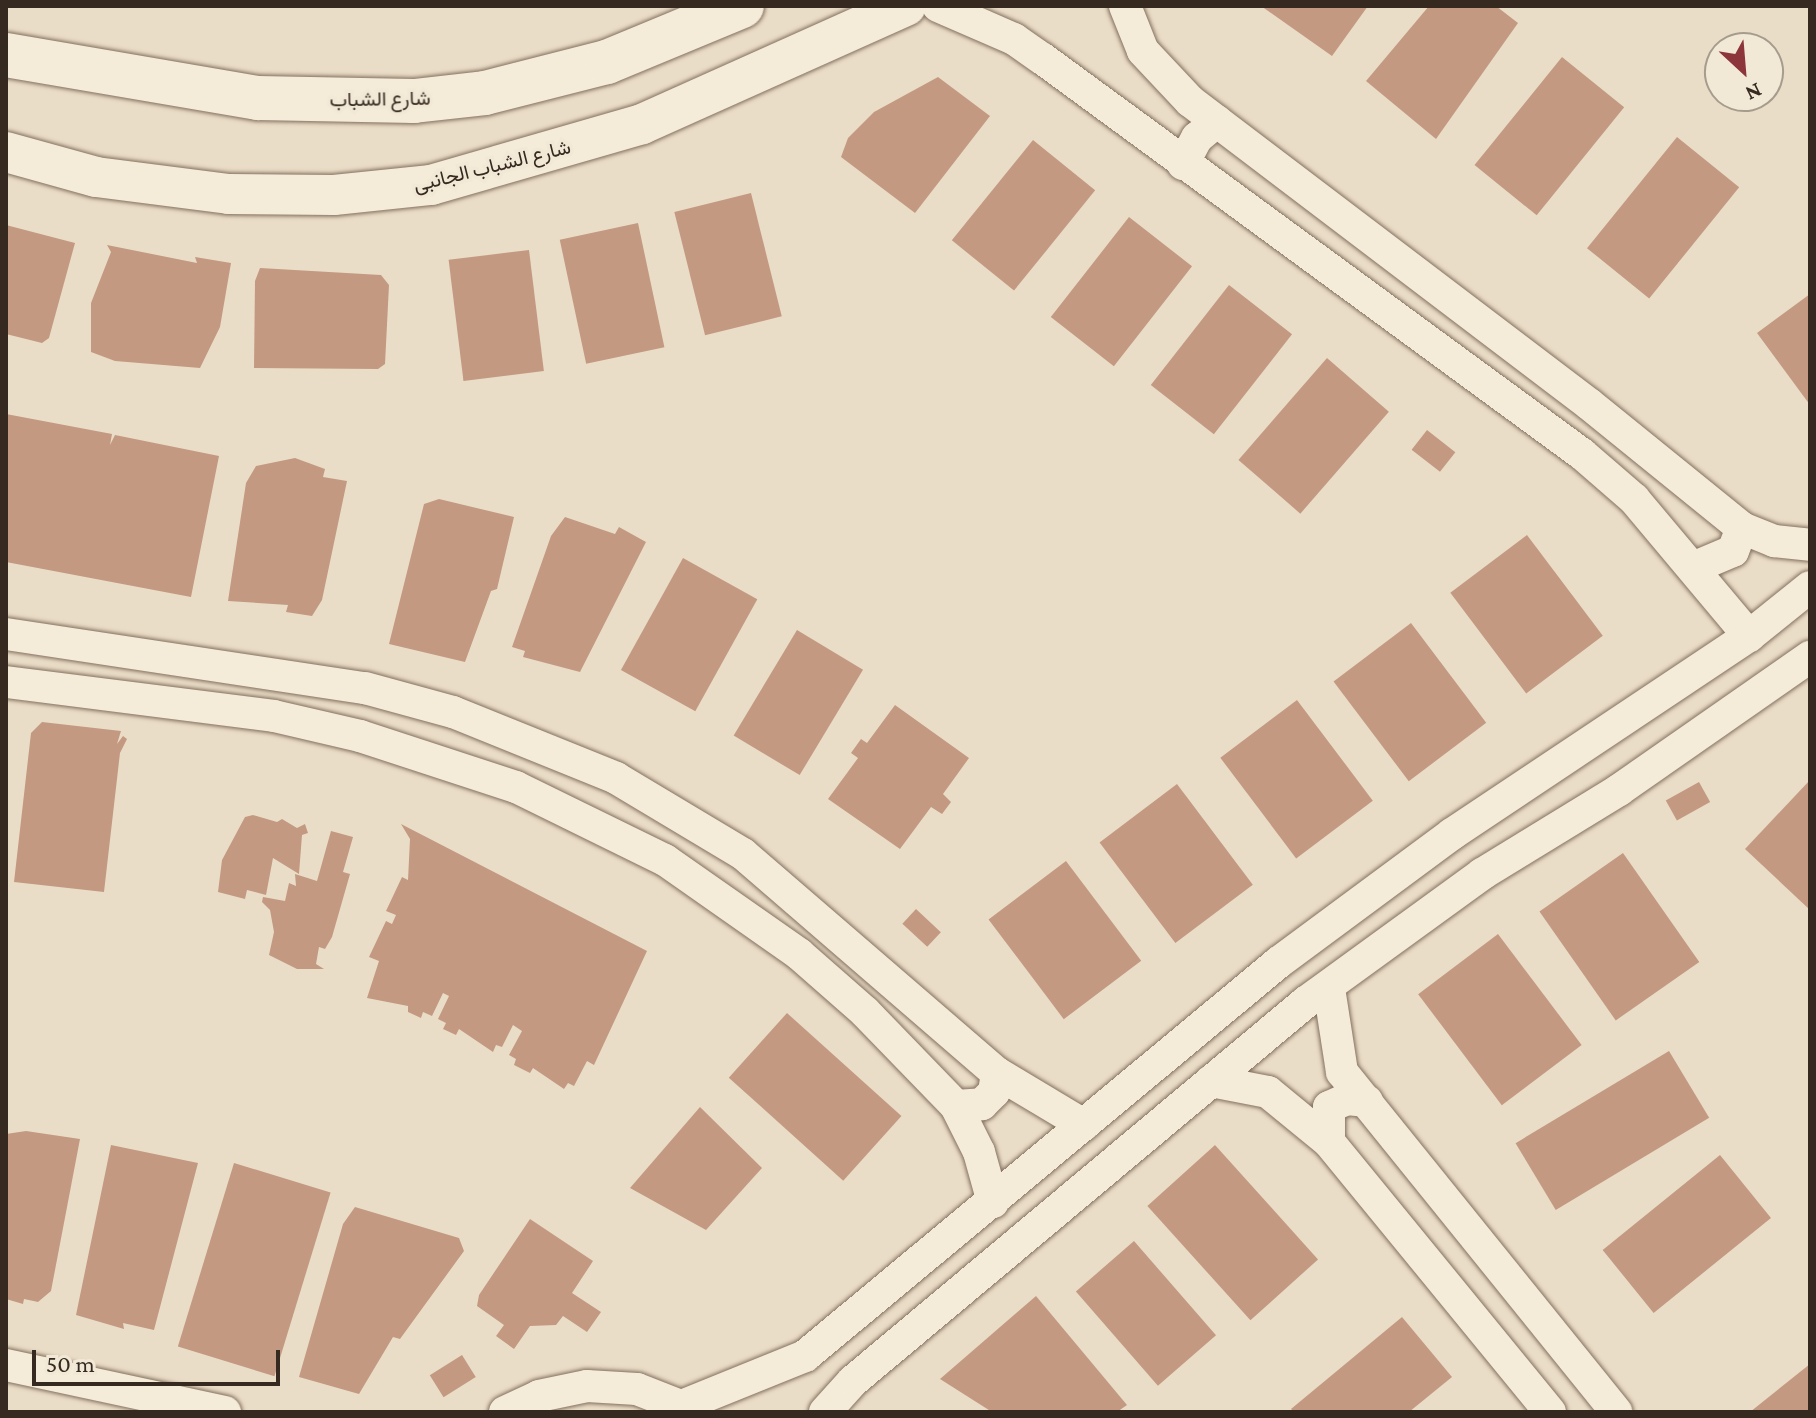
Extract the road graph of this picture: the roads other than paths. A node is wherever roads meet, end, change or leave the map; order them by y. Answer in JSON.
{"nodes":[{"id":1,"x":742,"y":6,"type":"edge"},
{"id":2,"x":906,"y":6,"type":"edge"},
{"id":3,"x":938,"y":6,"type":"edge"},
{"id":4,"x":1125,"y":6,"type":"edge"},
{"id":5,"x":6,"y":55,"type":"edge"},
{"id":6,"x":1217,"y":121,"type":"junction"},
{"id":7,"x":6,"y":152,"type":"edge"},
{"id":8,"x":1183,"y":164,"type":"junction"},
{"id":9,"x":1742,"y":528,"type":"junction"},
{"id":10,"x":1810,"y":545,"type":"edge"},
{"id":11,"x":1695,"y":567,"type":"junction"},
{"id":12,"x":1810,"y":587,"type":"edge"},
{"id":13,"x":6,"y":634,"type":"edge"},
{"id":14,"x":1749,"y":636,"type":"junction"},
{"id":15,"x":1805,"y":665,"type":"edge"},
{"id":16,"x":6,"y":682,"type":"edge"},
{"id":17,"x":365,"y":688,"type":"junction"},
{"id":18,"x":354,"y":736,"type":"junction"},
{"id":19,"x":1329,"y":988,"type":"junction"},
{"id":20,"x":997,"y":1073,"type":"junction"},
{"id":21,"x":1211,"y":1081,"type":"junction"},
{"id":22,"x":1367,"y":1101,"type":"junction"},
{"id":23,"x":956,"y":1106,"type":"junction"},
{"id":24,"x":1084,"y":1125,"type":"junction"},
{"id":25,"x":1329,"y":1142,"type":"junction"},
{"id":26,"x":993,"y":1202,"type":"junction"},
{"id":27,"x":805,"y":1356,"type":"junction"},
{"id":28,"x":6,"y":1365,"type":"edge"},
{"id":29,"x":853,"y":1381,"type":"junction"},
{"id":30,"x":690,"y":1408,"type":"edge"},
{"id":31,"x":225,"y":1412,"type":"edge"},
{"id":32,"x":505,"y":1412,"type":"edge"},
{"id":33,"x":825,"y":1412,"type":"edge"},
{"id":34,"x":1550,"y":1412,"type":"edge"},
{"id":35,"x":1616,"y":1412,"type":"edge"}],
"edges":[{"from":1,"to":5,"type":"main road","name":"شارع الشباب"},
{"from":2,"to":7,"type":"street","name":"شارع الشباب الجانبى"},
{"from":3,"to":8,"type":"street"},
{"from":4,"to":6,"type":"street"},
{"from":6,"to":8,"type":"street"},
{"from":6,"to":9,"type":"street"},
{"from":8,"to":11,"type":"street"},
{"from":9,"to":10,"type":"street"},
{"from":9,"to":11,"type":"street"},
{"from":11,"to":14,"type":"street"},
{"from":12,"to":14,"type":"street"},
{"from":13,"to":17,"type":"street"},
{"from":14,"to":24,"type":"street"},
{"from":15,"to":19,"type":"street"},
{"from":16,"to":18,"type":"street"},
{"from":17,"to":18,"type":"street"},
{"from":17,"to":20,"type":"street"},
{"from":18,"to":23,"type":"street"},
{"from":19,"to":21,"type":"street"},
{"from":19,"to":22,"type":"street"},
{"from":20,"to":23,"type":"street"},
{"from":20,"to":24,"type":"street"},
{"from":21,"to":25,"type":"street"},
{"from":21,"to":29,"type":"street"},
{"from":22,"to":25,"type":"street"},
{"from":22,"to":35,"type":"street"},
{"from":23,"to":26,"type":"street"},
{"from":24,"to":26,"type":"street"},
{"from":25,"to":34,"type":"street"},
{"from":26,"to":27,"type":"street"},
{"from":27,"to":29,"type":"street"},
{"from":27,"to":30,"type":"street"},
{"from":28,"to":31,"type":"street"},
{"from":29,"to":33,"type":"street"},
{"from":30,"to":32,"type":"street"}]}
